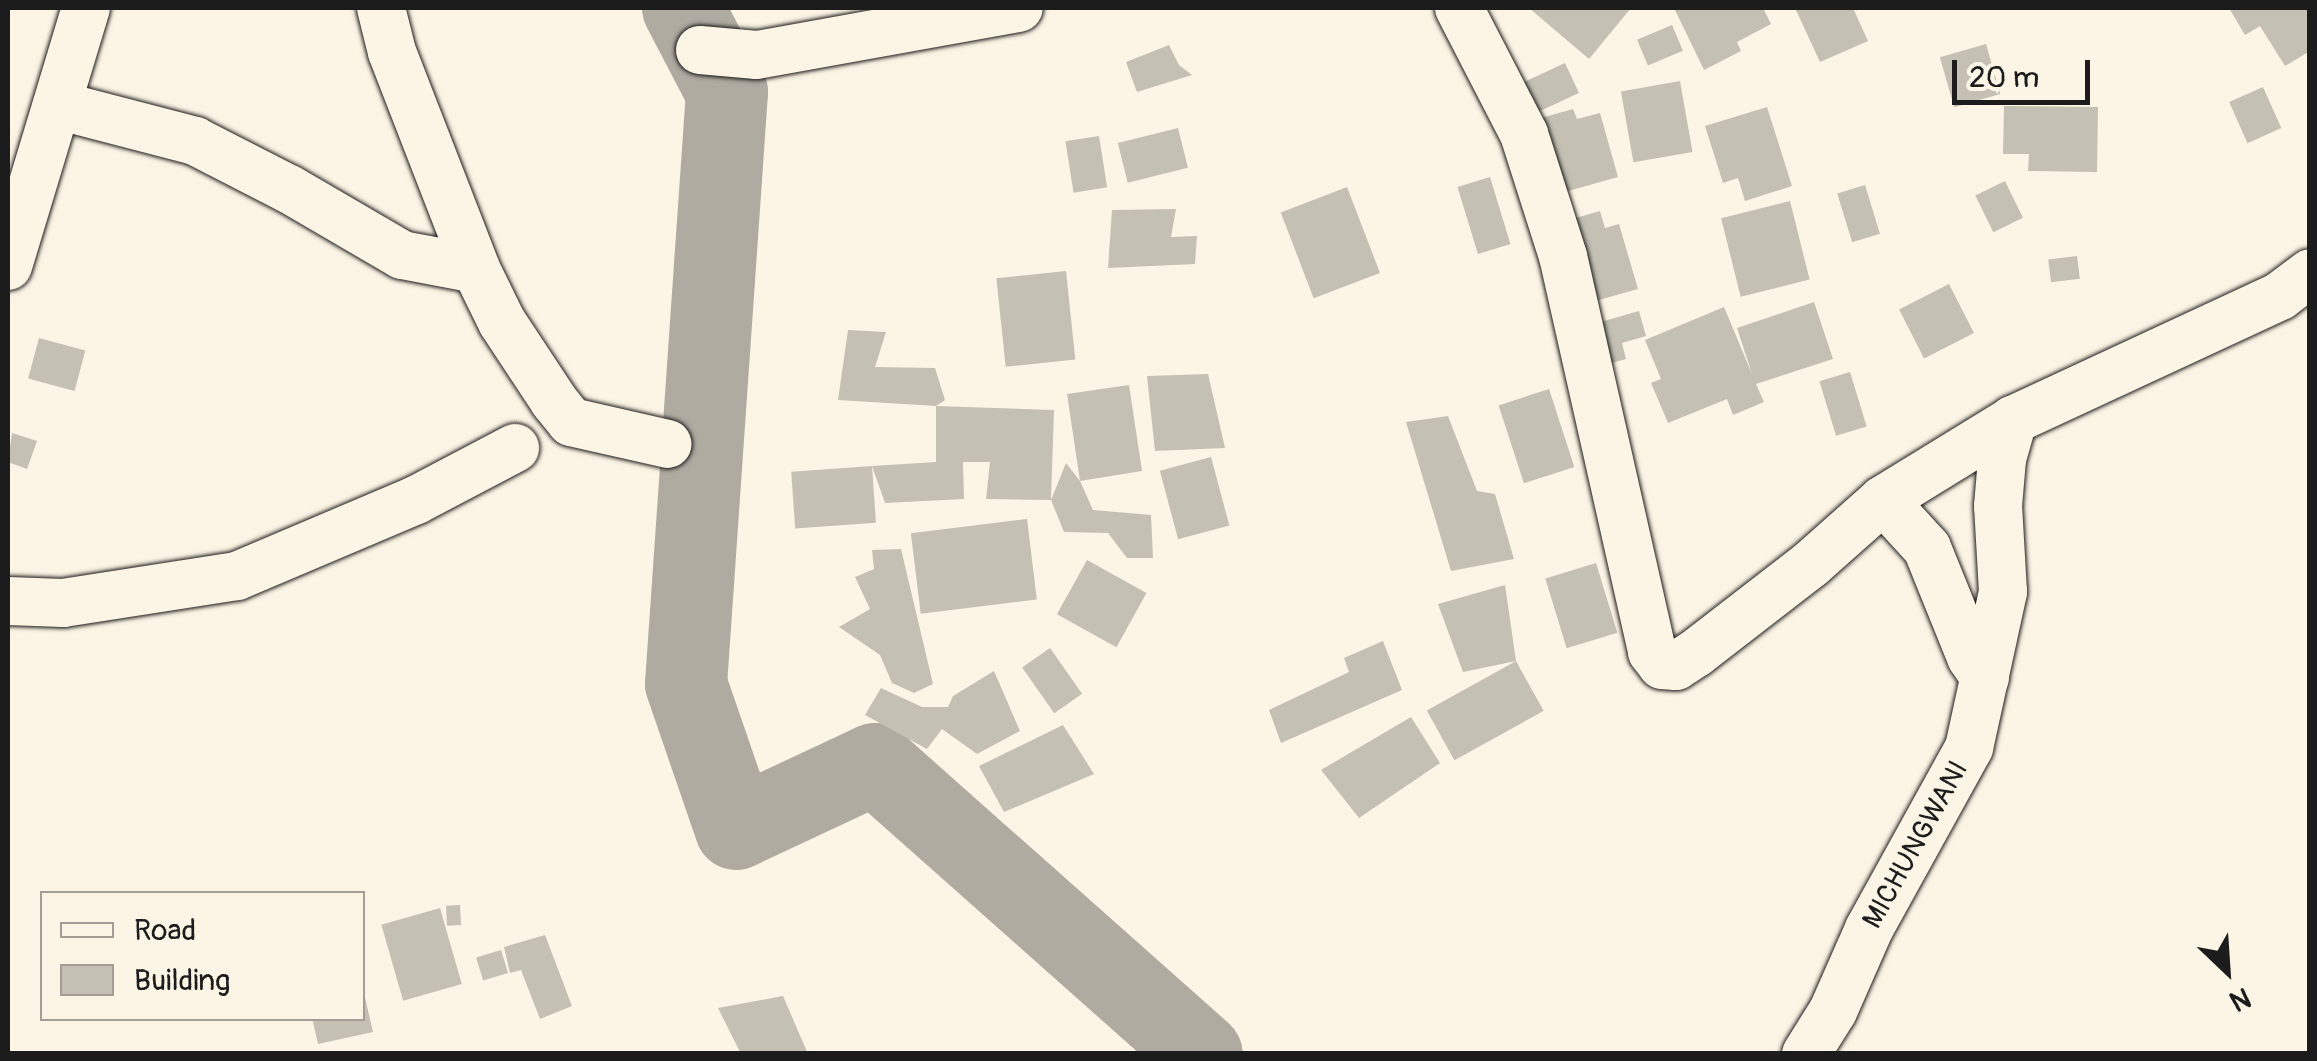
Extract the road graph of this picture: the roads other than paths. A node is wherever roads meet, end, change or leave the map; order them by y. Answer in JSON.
{"nodes":[{"id":1,"x":86,"y":8,"type":"edge"},
{"id":2,"x":381,"y":8,"type":"edge"},
{"id":3,"x":1018,"y":8,"type":"edge"},
{"id":4,"x":1459,"y":8,"type":"edge"},
{"id":5,"x":700,"y":50,"type":"dead end"},
{"id":6,"x":56,"y":105,"type":"junction"},
{"id":7,"x":8,"y":266,"type":"edge"},
{"id":8,"x":476,"y":269,"type":"junction"},
{"id":9,"x":2310,"y":273,"type":"edge"},
{"id":10,"x":2013,"y":420,"type":"junction"},
{"id":11,"x":668,"y":444,"type":"dead end"},
{"id":12,"x":514,"y":448,"type":"dead end"},
{"id":13,"x":1883,"y":500,"type":"junction"},
{"id":14,"x":8,"y":602,"type":"edge"},
{"id":15,"x":1985,"y":678,"type":"junction"},
{"id":16,"x":1806,"y":1054,"type":"edge"}],
"edges":[{"from":1,"to":6,"type":"street"},
{"from":2,"to":8,"type":"street"},
{"from":3,"to":5,"type":"street"},
{"from":4,"to":13,"type":"street"},
{"from":6,"to":7,"type":"street"},
{"from":6,"to":8,"type":"street"},
{"from":8,"to":11,"type":"street"},
{"from":9,"to":10,"type":"street"},
{"from":10,"to":13,"type":"street"},
{"from":10,"to":15,"type":"street","name":"MICHUNGWANI"},
{"from":12,"to":14,"type":"street"},
{"from":13,"to":15,"type":"street"},
{"from":15,"to":16,"type":"street","name":"MICHUNGWANI"}]}
